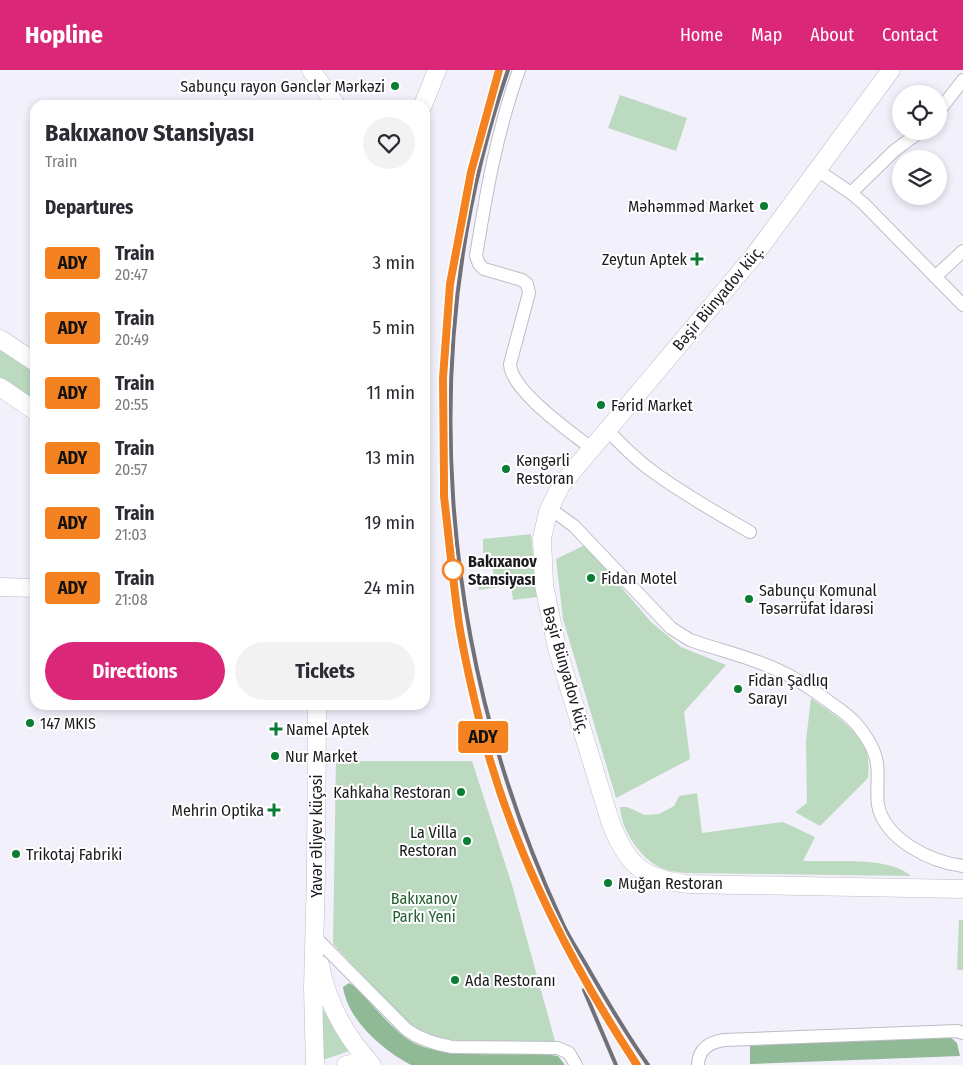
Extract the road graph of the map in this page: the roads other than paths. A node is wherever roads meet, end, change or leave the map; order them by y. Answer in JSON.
{"nodes":[{"id":1,"x":311,"y":70,"type":"edge"},
{"id":2,"x":437,"y":70,"type":"edge"},
{"id":3,"x":519,"y":70,"type":"edge"},
{"id":4,"x":891,"y":70,"type":"edge"},
{"id":5,"x":963,"y":80,"type":"edge"},
{"id":6,"x":332,"y":100,"type":"edge"},
{"id":7,"x":425,"y":100,"type":"edge"},
{"id":8,"x":947,"y":101,"type":"edge"},
{"id":9,"x":909,"y":140,"type":"edge"},
{"id":10,"x":818,"y":170,"type":"junction"},
{"id":11,"x":851,"y":193,"type":"junction"},
{"id":12,"x":963,"y":251,"type":"edge"},
{"id":13,"x":935,"y":277,"type":"junction"},
{"id":14,"x":963,"y":306,"type":"edge"},
{"id":15,"x":0,"y":339,"type":"edge"},
{"id":16,"x":30,"y":359,"type":"edge"},
{"id":17,"x":0,"y":387,"type":"edge"},
{"id":18,"x":30,"y":407,"type":"edge"},
{"id":19,"x":607,"y":430,"type":"junction"},
{"id":20,"x":591,"y":448,"type":"junction"},
{"id":21,"x":548,"y":512,"type":"junction"},
{"id":22,"x":750,"y":532,"type":"dead end"},
{"id":23,"x":0,"y":588,"type":"edge"},
{"id":24,"x":30,"y":588,"type":"edge"},
{"id":25,"x":317,"y":710,"type":"edge"},
{"id":26,"x":963,"y":866,"type":"edge"},
{"id":27,"x":963,"y":889,"type":"edge"},
{"id":28,"x":315,"y":937,"type":"junction"},
{"id":29,"x":963,"y":1033,"type":"edge"},
{"id":30,"x":315,"y":1065,"type":"edge"},
{"id":31,"x":346,"y":1065,"type":"edge"},
{"id":32,"x":366,"y":1065,"type":"edge"},
{"id":33,"x":372,"y":1065,"type":"edge"},
{"id":34,"x":576,"y":1065,"type":"edge"},
{"id":35,"x":698,"y":1065,"type":"edge"}],
"edges":[{"from":1,"to":6,"type":"street"},
{"from":2,"to":7,"type":"street"},
{"from":3,"to":20,"type":"street"},
{"from":4,"to":10,"type":"street","name":"Bəşir Bünyadov küç."},
{"from":5,"to":8,"type":"street"},
{"from":9,"to":11,"type":"street"},
{"from":10,"to":11,"type":"street"},
{"from":10,"to":19,"type":"street","name":"Bəşir Bünyadov küç."},
{"from":11,"to":13,"type":"street"},
{"from":12,"to":13,"type":"street"},
{"from":13,"to":14,"type":"street"},
{"from":15,"to":16,"type":"street"},
{"from":17,"to":18,"type":"street"},
{"from":19,"to":20,"type":"street","name":"Bəşir Bünyadov küç."},
{"from":19,"to":22,"type":"street"},
{"from":20,"to":21,"type":"street","name":"Bəşir Bünyadov küç."},
{"from":21,"to":26,"type":"street"},
{"from":21,"to":27,"type":"street","name":"Bəşir Bünyadov küç."},
{"from":23,"to":24,"type":"street"},
{"from":25,"to":28,"type":"street","name":"Yavər Əliyev küçəsi"},
{"from":28,"to":30,"type":"street"},
{"from":28,"to":33,"type":"street"},
{"from":28,"to":34,"type":"street"},
{"from":29,"to":35,"type":"street"},
{"from":31,"to":32,"type":"street"}]}
